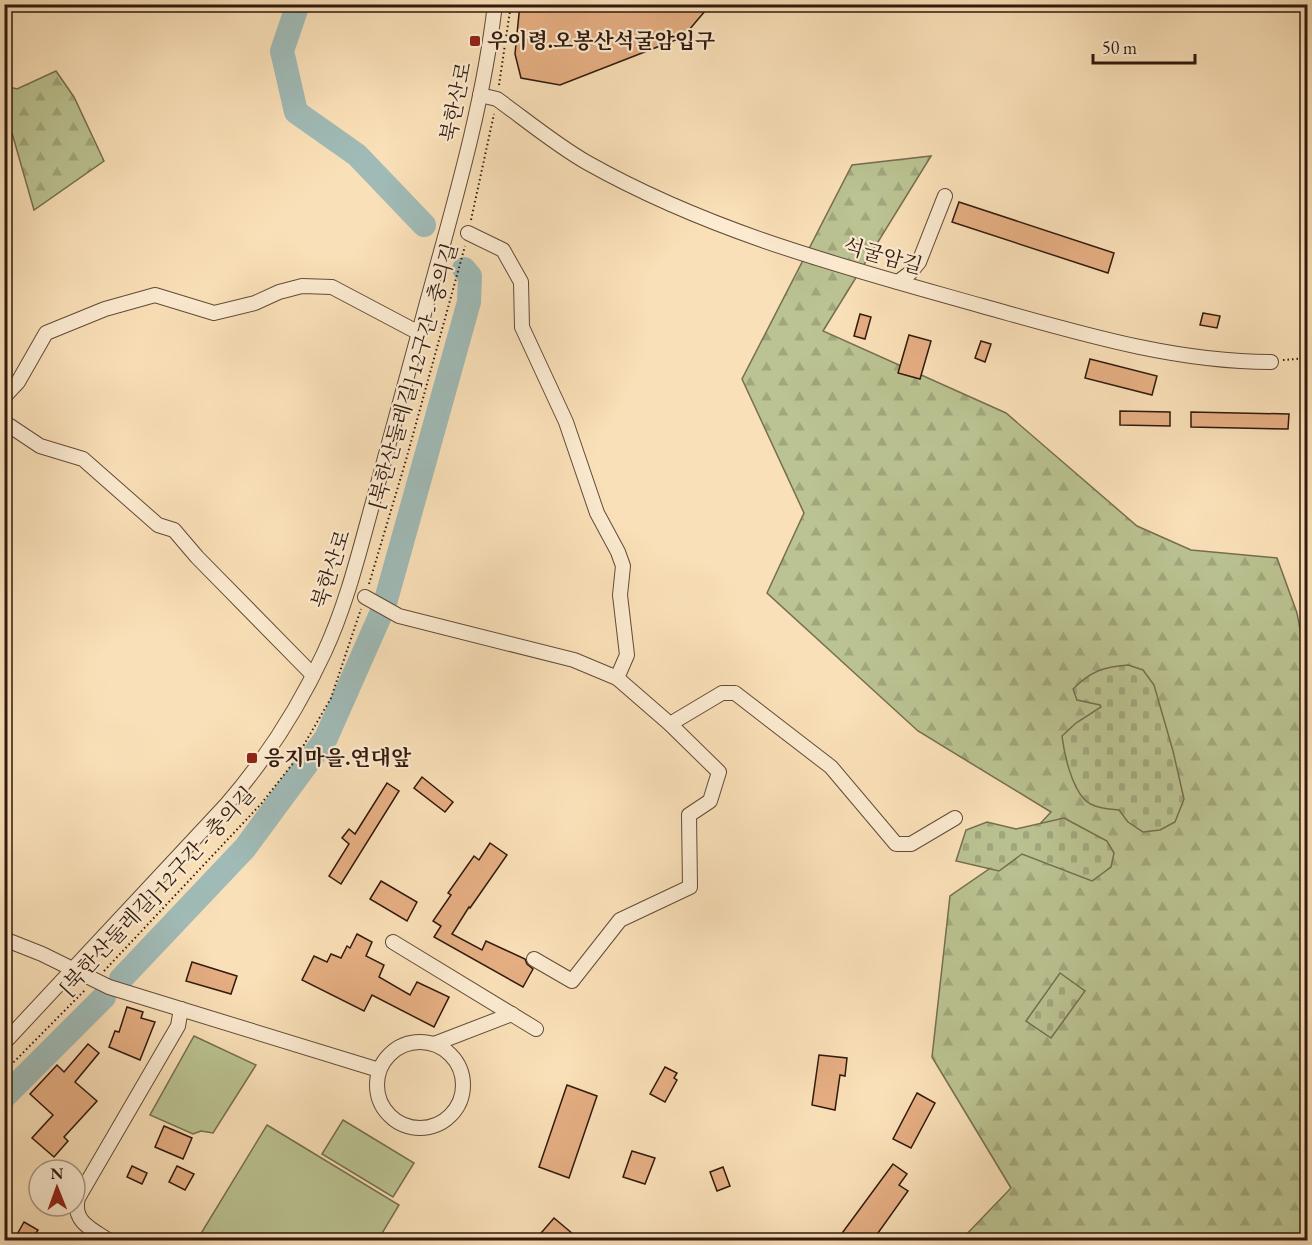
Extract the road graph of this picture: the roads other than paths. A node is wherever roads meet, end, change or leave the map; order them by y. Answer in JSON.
{"nodes":[{"id":1,"x":495,"y":4,"type":"edge"},
{"id":2,"x":480,"y":95,"type":"junction"},
{"id":3,"x":945,"y":196,"type":"dead end"},
{"id":4,"x":468,"y":233,"type":"road end"},
{"id":5,"x":898,"y":282,"type":"junction"},
{"id":6,"x":418,"y":333,"type":"junction"},
{"id":7,"x":1271,"y":362,"type":"road end"},
{"id":8,"x":4,"y":397,"type":"edge"},
{"id":9,"x":4,"y":422,"type":"edge"},
{"id":10,"x":365,"y":597,"type":"road end"},
{"id":11,"x":313,"y":675,"type":"junction"},
{"id":12,"x":617,"y":678,"type":"junction"},
{"id":13,"x":670,"y":723,"type":"junction"},
{"id":14,"x":955,"y":818,"type":"dead end"},
{"id":15,"x":4,"y":939,"type":"edge"},
{"id":16,"x":393,"y":942,"type":"dead end"},
{"id":17,"x":534,"y":959,"type":"dead end"},
{"id":18,"x":72,"y":969,"type":"junction"},
{"id":19,"x":181,"y":1009,"type":"junction"},
{"id":20,"x":512,"y":1014,"type":"junction"},
{"id":21,"x":536,"y":1029,"type":"dead end"},
{"id":22,"x":4,"y":1043,"type":"edge"},
{"id":23,"x":434,"y":1044,"type":"junction"},
{"id":24,"x":379,"y":1071,"type":"junction"},
{"id":25,"x":108,"y":1240,"type":"edge"}],
"edges":[{"from":1,"to":2,"type":"street","name":"북한산로"},
{"from":2,"to":5,"type":"street","name":"석굴암길"},
{"from":2,"to":6,"type":"street","name":"북한산로"},
{"from":3,"to":5,"type":"street"},
{"from":4,"to":12,"type":"street"},
{"from":5,"to":7,"type":"street","name":"석굴암길"},
{"from":6,"to":8,"type":"street"},
{"from":6,"to":11,"type":"street","name":"북한산로"},
{"from":9,"to":11,"type":"street"},
{"from":10,"to":12,"type":"street"},
{"from":11,"to":18,"type":"street","name":"북한산로"},
{"from":12,"to":13,"type":"street"},
{"from":13,"to":14,"type":"street"},
{"from":13,"to":17,"type":"street"},
{"from":15,"to":18,"type":"street"},
{"from":16,"to":20,"type":"street"},
{"from":18,"to":19,"type":"street"},
{"from":18,"to":22,"type":"street","name":"북한산로"},
{"from":19,"to":24,"type":"street"},
{"from":19,"to":25,"type":"street"},
{"from":20,"to":21,"type":"street"},
{"from":20,"to":23,"type":"street"},
{"from":23,"to":24,"type":"street"},
{"from":23,"to":24,"type":"street"}]}
